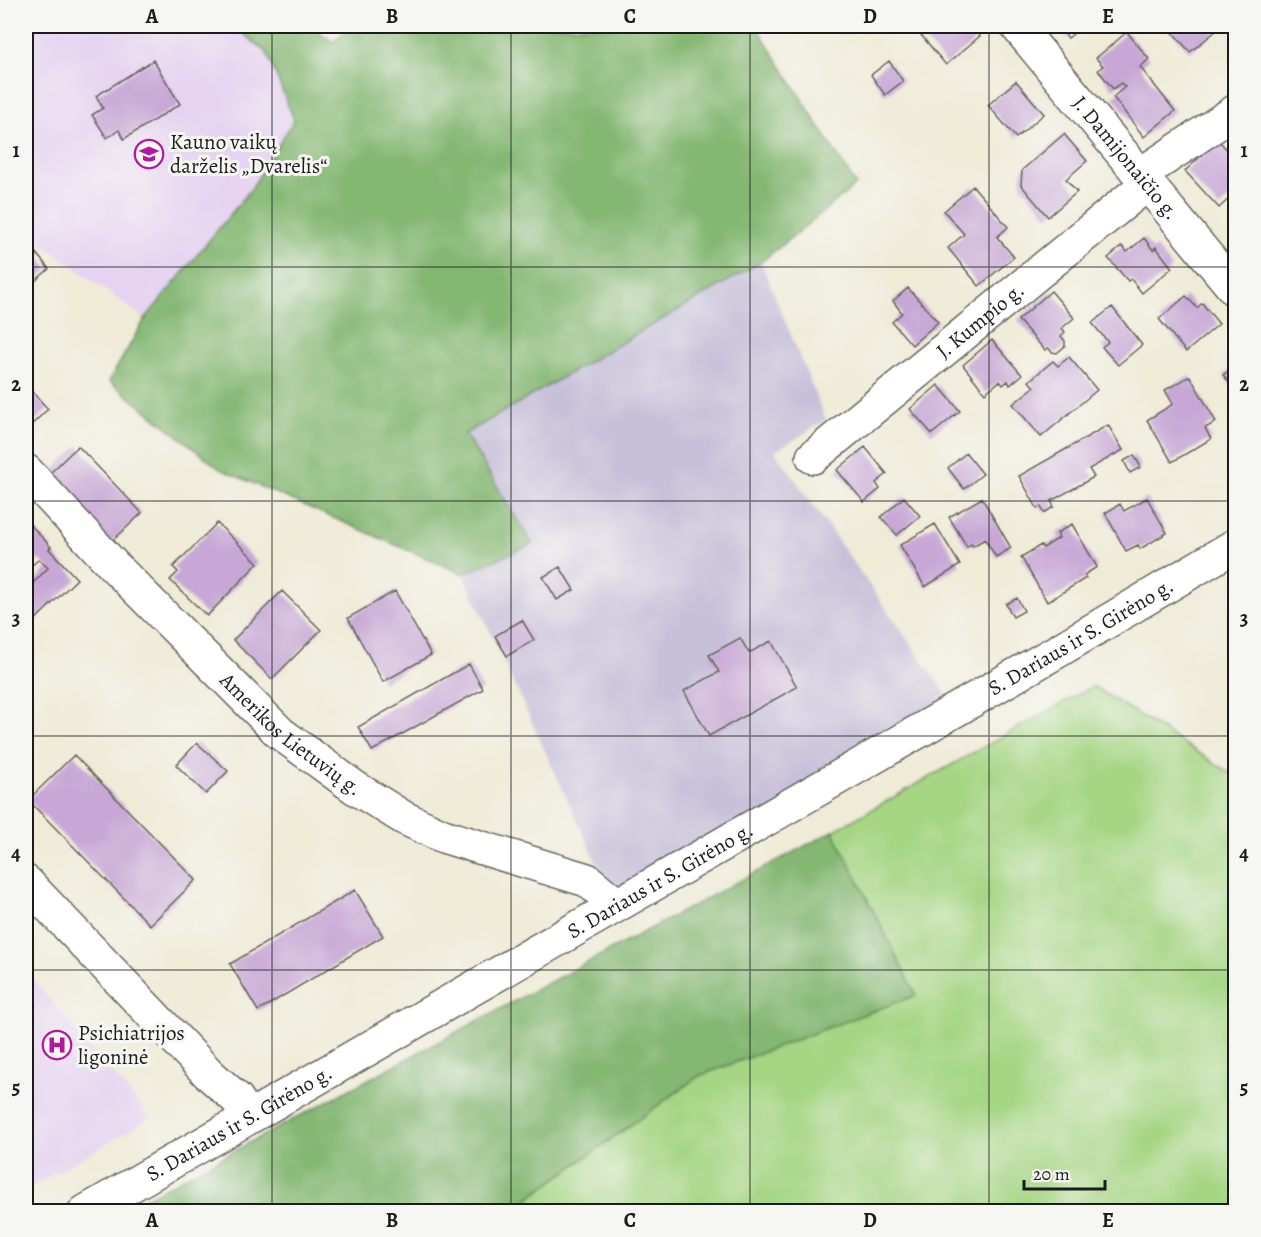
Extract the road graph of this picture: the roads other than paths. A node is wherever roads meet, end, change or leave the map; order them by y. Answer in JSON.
{"nodes":[{"id":1,"x":1017,"y":26,"type":"edge"},
{"id":2,"x":1236,"y":111,"type":"edge"},
{"id":3,"x":1143,"y":179,"type":"junction"},
{"id":4,"x":1236,"y":291,"type":"edge"},
{"id":5,"x":813,"y":457,"type":"dead end"},
{"id":6,"x":26,"y":471,"type":"edge"},
{"id":7,"x":1236,"y":545,"type":"edge"},
{"id":8,"x":26,"y":882,"type":"edge"},
{"id":9,"x":616,"y":904,"type":"junction"},
{"id":10,"x":248,"y":1117,"type":"junction"},
{"id":11,"x":85,"y":1212,"type":"edge"}],
"edges":[{"from":1,"to":3,"type":"street","name":"J. Damijonaičio g."},
{"from":2,"to":3,"type":"street","name":"J. Kumpio g."},
{"from":3,"to":4,"type":"street","name":"J. Damijonaičio g."},
{"from":3,"to":5,"type":"street","name":"J. Kumpio g."},
{"from":6,"to":9,"type":"street","name":"Amerikos Lietuvių g."},
{"from":7,"to":9,"type":"street","name":"S. Dariaus ir S. Girėno g."},
{"from":8,"to":10,"type":"street"},
{"from":9,"to":10,"type":"street","name":"S. Dariaus ir S. Girėno g."},
{"from":10,"to":11,"type":"street","name":"S. Dariaus ir S. Girėno g."}]}
